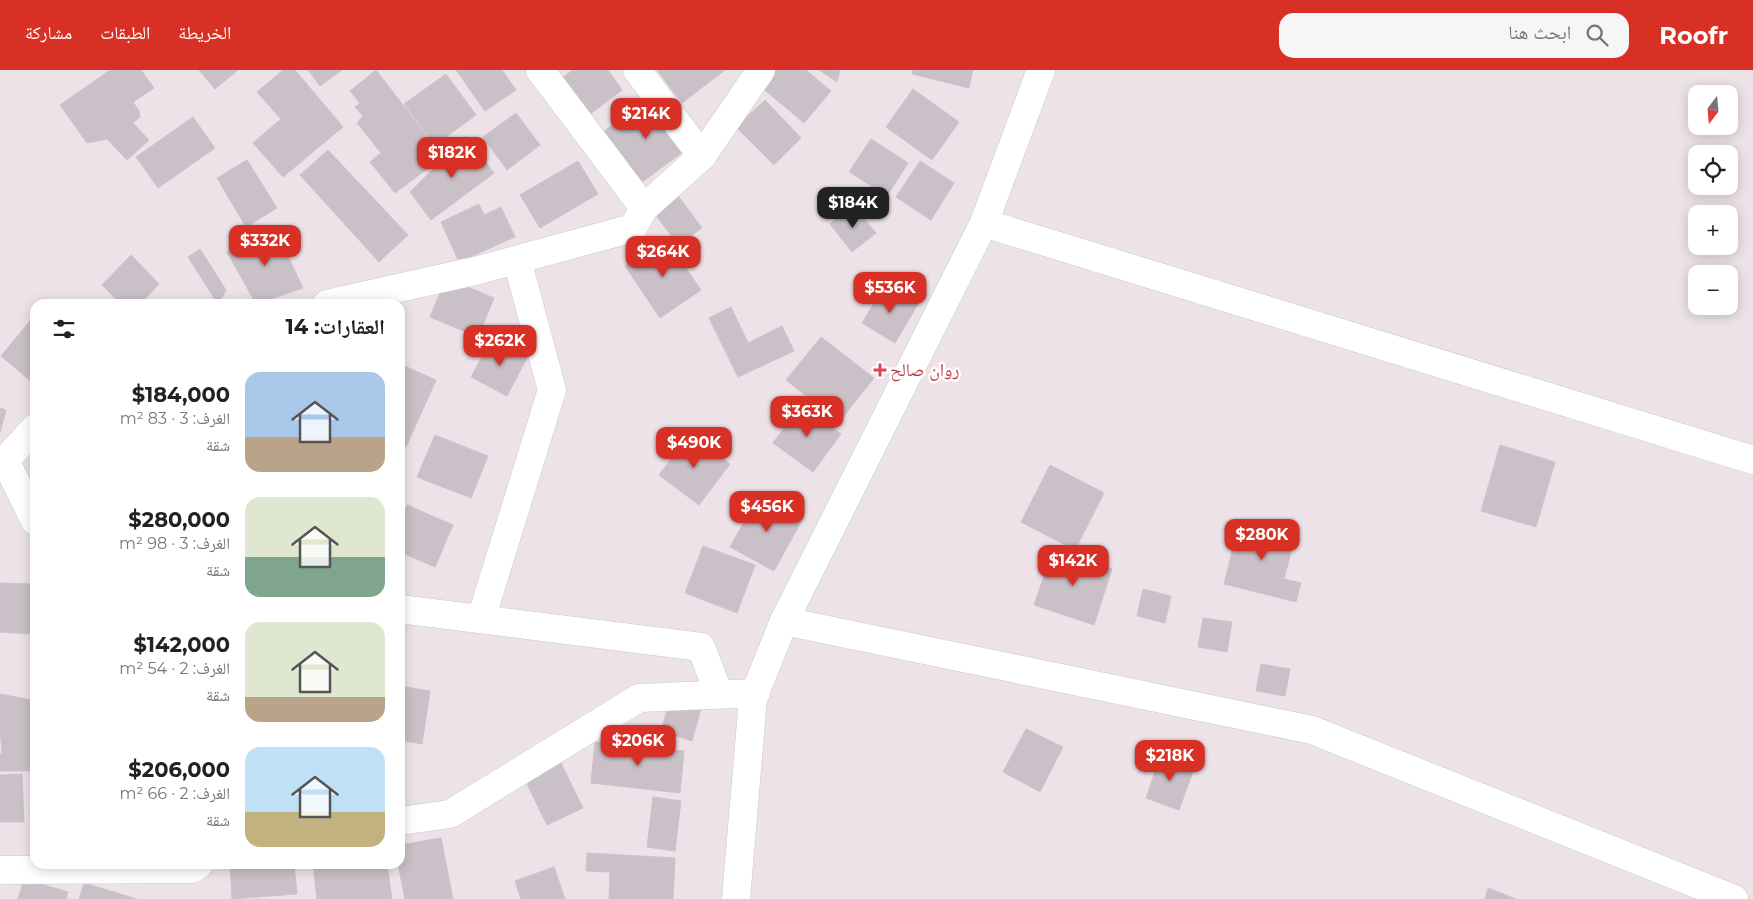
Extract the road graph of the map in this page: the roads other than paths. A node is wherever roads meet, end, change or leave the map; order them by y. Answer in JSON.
{"nodes":[{"id":1,"x":540,"y":70,"type":"edge"},
{"id":2,"x":637,"y":70,"type":"edge"},
{"id":3,"x":761,"y":70,"type":"edge"},
{"id":4,"x":1040,"y":70,"type":"edge"},
{"id":5,"x":702,"y":156,"type":"junction"},
{"id":6,"x":644,"y":208,"type":"junction"},
{"id":7,"x":984,"y":223,"type":"junction"},
{"id":8,"x":517,"y":260,"type":"junction"},
{"id":9,"x":349,"y":299,"type":"edge"},
{"id":10,"x":30,"y":433,"type":"edge"},
{"id":11,"x":1753,"y":460,"type":"edge"},
{"id":12,"x":2,"y":463,"type":"edge"},
{"id":13,"x":30,"y":512,"type":"edge"},
{"id":14,"x":405,"y":610,"type":"edge"},
{"id":15,"x":481,"y":619,"type":"junction"},
{"id":16,"x":784,"y":621,"type":"junction"},
{"id":17,"x":756,"y":693,"type":"junction"},
{"id":18,"x":720,"y":694,"type":"junction"},
{"id":19,"x":405,"y":820,"type":"edge"},
{"id":20,"x":192,"y":869,"type":"edge"},
{"id":21,"x":0,"y":870,"type":"edge"},
{"id":22,"x":736,"y":899,"type":"edge"},
{"id":23,"x":1734,"y":899,"type":"edge"}],
"edges":[{"from":1,"to":6,"type":"street"},
{"from":2,"to":5,"type":"street"},
{"from":3,"to":5,"type":"street"},
{"from":4,"to":7,"type":"street"},
{"from":5,"to":6,"type":"street"},
{"from":6,"to":8,"type":"street"},
{"from":7,"to":11,"type":"street"},
{"from":7,"to":16,"type":"street"},
{"from":8,"to":9,"type":"street"},
{"from":8,"to":15,"type":"street"},
{"from":10,"to":12,"type":"street"},
{"from":12,"to":13,"type":"street"},
{"from":14,"to":15,"type":"street"},
{"from":15,"to":18,"type":"street"},
{"from":16,"to":17,"type":"street"},
{"from":16,"to":23,"type":"street"},
{"from":17,"to":18,"type":"street"},
{"from":17,"to":22,"type":"street"},
{"from":18,"to":19,"type":"street"},
{"from":20,"to":21,"type":"street"}]}
